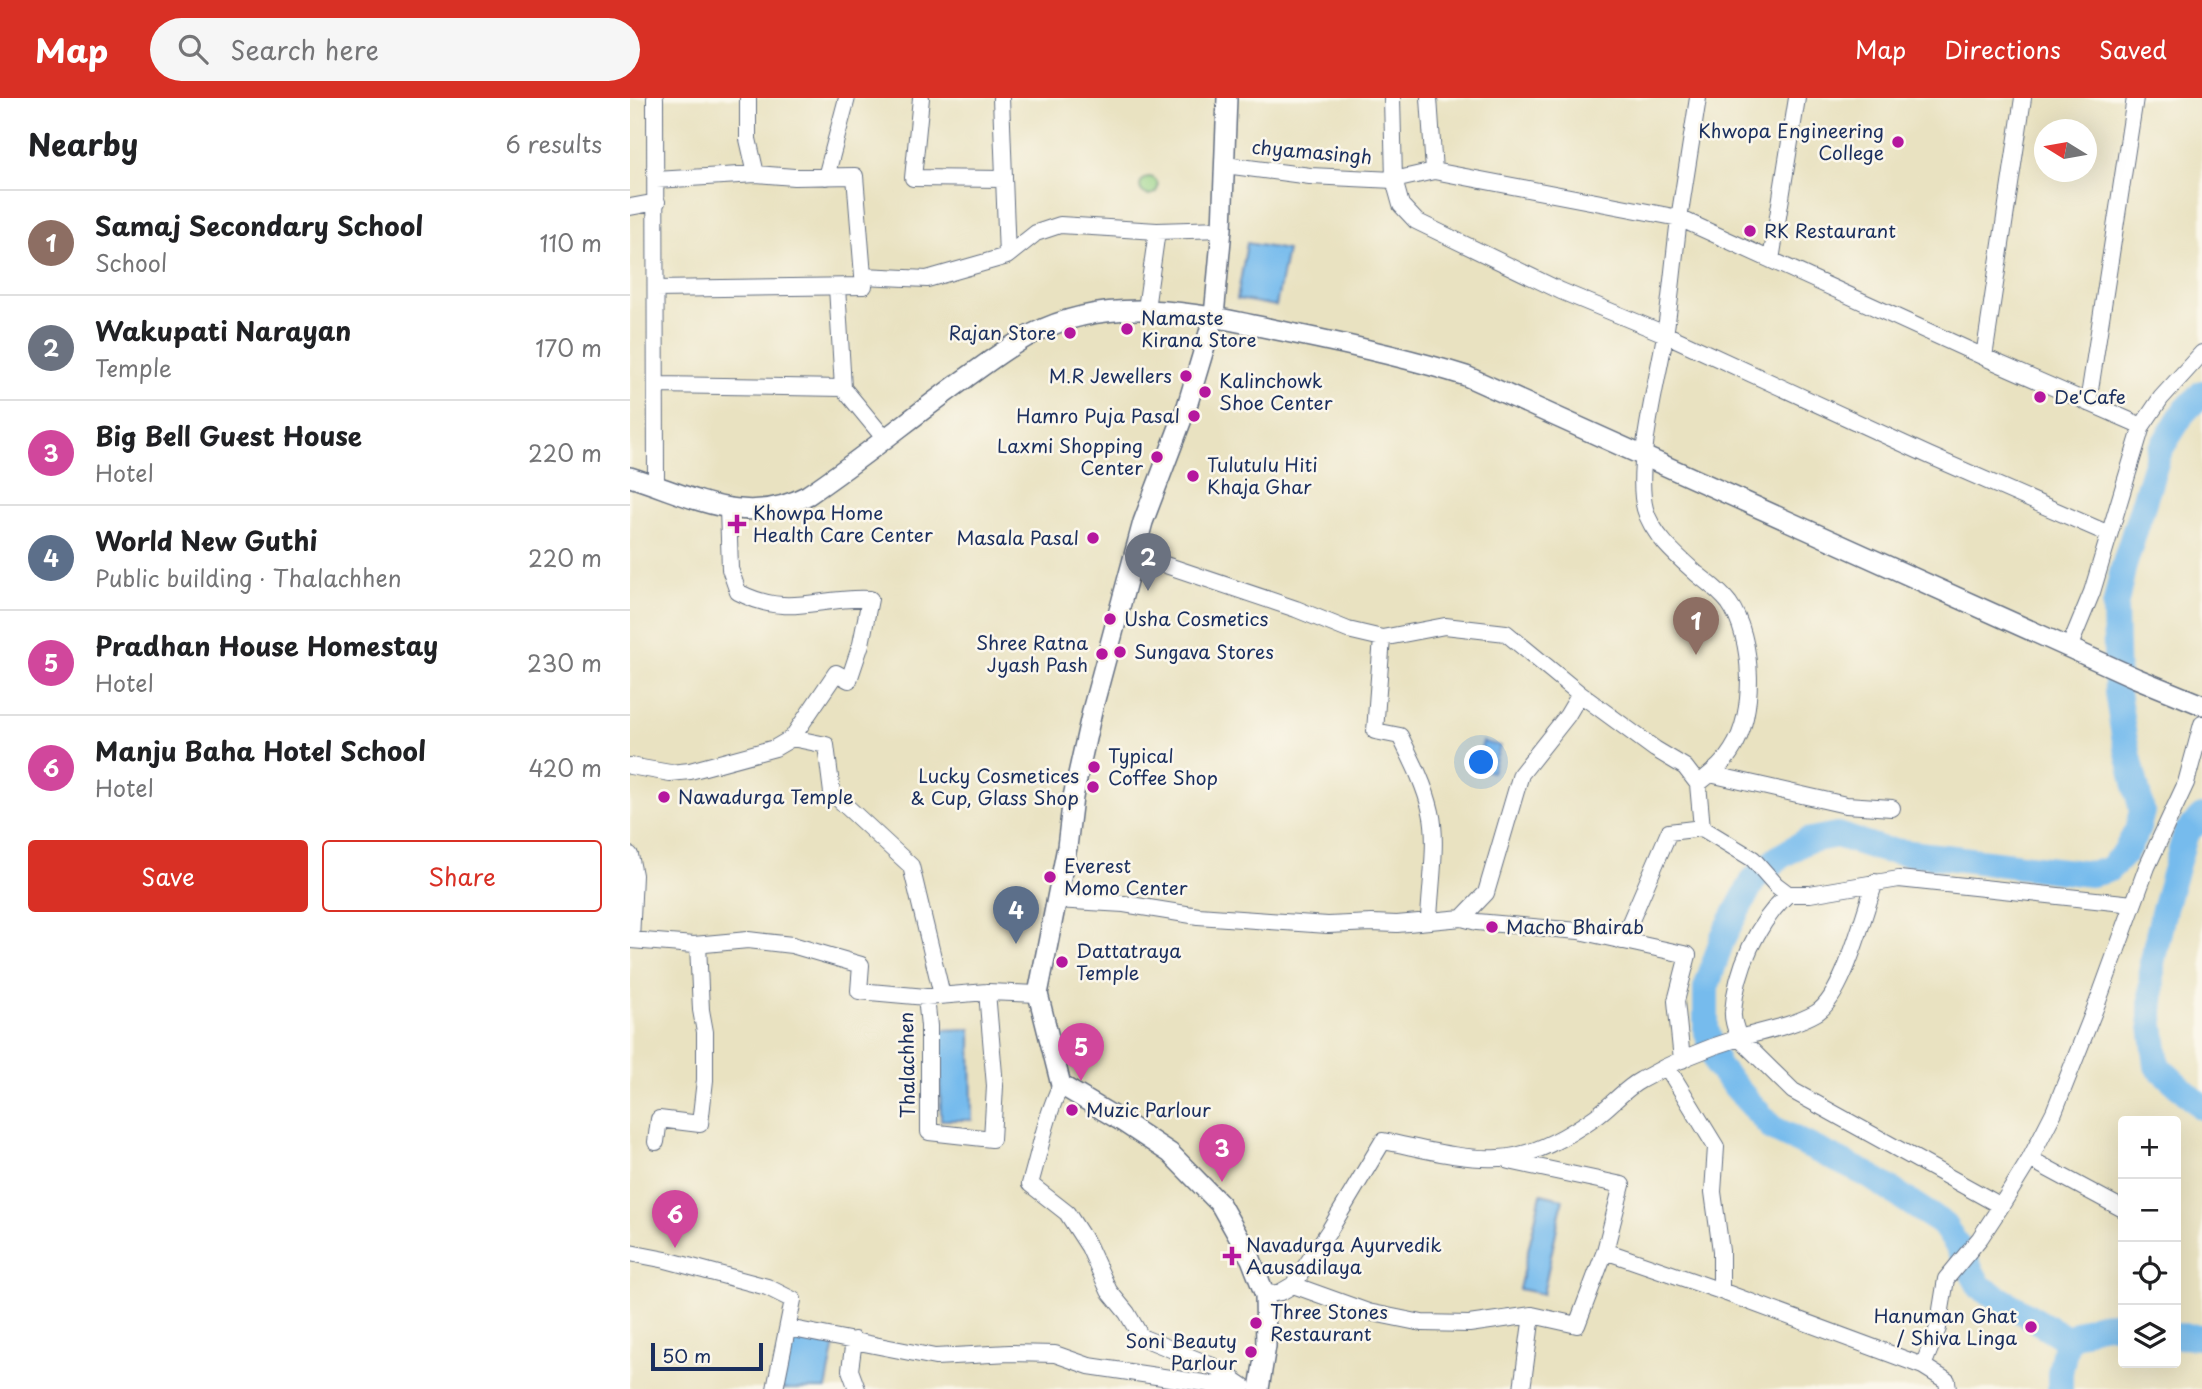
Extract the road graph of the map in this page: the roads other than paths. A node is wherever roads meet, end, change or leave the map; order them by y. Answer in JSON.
{"nodes":[{"id":1,"x":655,"y":98,"type":"edge"},
{"id":2,"x":748,"y":98,"type":"edge"},
{"id":3,"x":847,"y":98,"type":"edge"},
{"id":4,"x":921,"y":98,"type":"edge"},
{"id":5,"x":1001,"y":98,"type":"edge"},
{"id":6,"x":1227,"y":98,"type":"edge"},
{"id":7,"x":1392,"y":98,"type":"edge"},
{"id":8,"x":1429,"y":98,"type":"edge"},
{"id":9,"x":1698,"y":98,"type":"edge"},
{"id":10,"x":1797,"y":98,"type":"edge"},
{"id":11,"x":2023,"y":98,"type":"edge"},
{"id":12,"x":2135,"y":98,"type":"edge"},
{"id":13,"x":1225,"y":165,"type":"junction"},
{"id":14,"x":1434,"y":171,"type":"junction"},
{"id":15,"x":756,"y":174,"type":"junction"},
{"id":16,"x":826,"y":177,"type":"junction"},
{"id":17,"x":1004,"y":179,"type":"junction"},
{"id":18,"x":656,"y":180,"type":"junction"},
{"id":19,"x":1394,"y":180,"type":"junction"},
{"id":20,"x":657,"y":202,"type":"junction"},
{"id":21,"x":630,"y":207,"type":"edge"},
{"id":22,"x":1679,"y":218,"type":"junction"},
{"id":23,"x":1222,"y":229,"type":"junction"},
{"id":24,"x":1157,"y":231,"type":"junction"},
{"id":25,"x":1007,"y":256,"type":"junction"},
{"id":26,"x":1771,"y":260,"type":"junction"},
{"id":27,"x":863,"y":276,"type":"junction"},
{"id":28,"x":837,"y":287,"type":"junction"},
{"id":29,"x":656,"y":289,"type":"junction"},
{"id":30,"x":1146,"y":309,"type":"junction"},
{"id":31,"x":1214,"y":316,"type":"junction"},
{"id":32,"x":1665,"y":334,"type":"junction"},
{"id":33,"x":2202,"y":353,"type":"edge"},
{"id":34,"x":1984,"y":357,"type":"junction"},
{"id":35,"x":657,"y":385,"type":"junction"},
{"id":36,"x":843,"y":388,"type":"junction"},
{"id":37,"x":2088,"y":402,"type":"junction"},
{"id":38,"x":2142,"y":426,"type":"junction"},
{"id":39,"x":884,"y":439,"type":"junction"},
{"id":40,"x":1644,"y":456,"type":"junction"},
{"id":41,"x":630,"y":477,"type":"edge"},
{"id":42,"x":656,"y":485,"type":"junction"},
{"id":43,"x":728,"y":509,"type":"junction"},
{"id":44,"x":2109,"y":534,"type":"junction"},
{"id":45,"x":1133,"y":554,"type":"junction"},
{"id":46,"x":1382,"y":638,"type":"junction"},
{"id":47,"x":2069,"y":648,"type":"junction"},
{"id":48,"x":1580,"y":694,"type":"junction"},
{"id":49,"x":2202,"y":705,"type":"edge"},
{"id":50,"x":2202,"y":724,"type":"edge"},
{"id":51,"x":792,"y":738,"type":"junction"},
{"id":52,"x":630,"y":766,"type":"edge"},
{"id":53,"x":1704,"y":779,"type":"junction"},
{"id":54,"x":1892,"y":808,"type":"dead end"},
{"id":55,"x":1702,"y":828,"type":"junction"},
{"id":56,"x":630,"y":855,"type":"edge"},
{"id":57,"x":632,"y":875,"type":"edge"},
{"id":58,"x":1875,"y":882,"type":"junction"},
{"id":59,"x":1782,"y":890,"type":"junction"},
{"id":60,"x":1056,"y":900,"type":"junction"},
{"id":61,"x":2133,"y":904,"type":"junction"},
{"id":62,"x":1462,"y":918,"type":"junction"},
{"id":63,"x":1429,"y":920,"type":"junction"},
{"id":64,"x":1622,"y":941,"type":"junction"},
{"id":65,"x":698,"y":944,"type":"junction"},
{"id":66,"x":987,"y":992,"type":"junction"},
{"id":67,"x":1038,"y":994,"type":"junction"},
{"id":68,"x":934,"y":996,"type":"junction"},
{"id":69,"x":1733,"y":1040,"type":"junction"},
{"id":70,"x":1689,"y":1057,"type":"junction"},
{"id":71,"x":1667,"y":1067,"type":"junction"},
{"id":72,"x":1060,"y":1085,"type":"junction"},
{"id":73,"x":656,"y":1142,"type":"dead end"},
{"id":74,"x":1498,"y":1158,"type":"junction"},
{"id":75,"x":2030,"y":1159,"type":"junction"},
{"id":76,"x":2001,"y":1206,"type":"junction"},
{"id":77,"x":2118,"y":1206,"type":"edge"},
{"id":78,"x":1605,"y":1251,"type":"junction"},
{"id":79,"x":630,"y":1253,"type":"edge"},
{"id":80,"x":1293,"y":1285,"type":"junction"},
{"id":81,"x":1721,"y":1291,"type":"junction"},
{"id":82,"x":1265,"y":1295,"type":"junction"},
{"id":83,"x":1532,"y":1315,"type":"junction"},
{"id":84,"x":788,"y":1328,"type":"junction"},
{"id":85,"x":854,"y":1340,"type":"junction"},
{"id":86,"x":1923,"y":1366,"type":"junction"},
{"id":87,"x":850,"y":1370,"type":"junction"},
{"id":88,"x":1253,"y":1388,"type":"edge"},
{"id":89,"x":775,"y":1389,"type":"edge"},
{"id":90,"x":848,"y":1389,"type":"edge"},
{"id":91,"x":857,"y":1389,"type":"edge"},
{"id":92,"x":1522,"y":1389,"type":"edge"},
{"id":93,"x":1948,"y":1389,"type":"edge"}],
"edges":[{"from":1,"to":18,"type":"street"},
{"from":2,"to":15,"type":"street"},
{"from":3,"to":16,"type":"street"},
{"from":4,"to":17,"type":"street"},
{"from":5,"to":17,"type":"street"},
{"from":6,"to":13,"type":"main road"},
{"from":7,"to":19,"type":"street"},
{"from":8,"to":14,"type":"street"},
{"from":9,"to":22,"type":"street"},
{"from":10,"to":26,"type":"street"},
{"from":11,"to":34,"type":"street"},
{"from":12,"to":37,"type":"street"},
{"from":13,"to":19,"type":"street","name":"chyamasingh"},
{"from":13,"to":23,"type":"main road"},
{"from":14,"to":19,"type":"street","name":"chyamasingh"},
{"from":14,"to":22,"type":"street"},
{"from":15,"to":16,"type":"street"},
{"from":15,"to":18,"type":"street"},
{"from":16,"to":27,"type":"street"},
{"from":17,"to":25,"type":"street"},
{"from":18,"to":20,"type":"street"},
{"from":19,"to":32,"type":"street"},
{"from":20,"to":21,"type":"street"},
{"from":20,"to":29,"type":"street"},
{"from":22,"to":26,"type":"street"},
{"from":22,"to":32,"type":"street"},
{"from":23,"to":24,"type":"street"},
{"from":23,"to":31,"type":"main road"},
{"from":24,"to":25,"type":"street"},
{"from":24,"to":30,"type":"street"},
{"from":25,"to":27,"type":"street"},
{"from":26,"to":34,"type":"street"},
{"from":27,"to":28,"type":"street"},
{"from":28,"to":29,"type":"street"},
{"from":28,"to":36,"type":"street"},
{"from":29,"to":35,"type":"street"},
{"from":30,"to":31,"type":"main road"},
{"from":30,"to":39,"type":"main road"},
{"from":31,"to":40,"type":"main road"},
{"from":31,"to":45,"type":"main road"},
{"from":32,"to":40,"type":"street"},
{"from":32,"to":44,"type":"street"},
{"from":33,"to":38,"type":"street"},
{"from":34,"to":37,"type":"street"},
{"from":35,"to":36,"type":"street"},
{"from":35,"to":42,"type":"street"},
{"from":36,"to":39,"type":"street"},
{"from":37,"to":38,"type":"street"},
{"from":38,"to":44,"type":"street"},
{"from":39,"to":43,"type":"main road"},
{"from":40,"to":47,"type":"main road"},
{"from":40,"to":53,"type":"street"},
{"from":41,"to":42,"type":"main road"},
{"from":42,"to":43,"type":"main road"},
{"from":43,"to":51,"type":"street"},
{"from":44,"to":47,"type":"street"},
{"from":45,"to":46,"type":"street"},
{"from":45,"to":60,"type":"main road"},
{"from":46,"to":48,"type":"street"},
{"from":46,"to":63,"type":"street"},
{"from":47,"to":49,"type":"main road"},
{"from":48,"to":53,"type":"street"},
{"from":48,"to":62,"type":"street"},
{"from":50,"to":61,"type":"street"},
{"from":51,"to":52,"type":"street"},
{"from":51,"to":68,"type":"street","name":"Thalachhen"},
{"from":53,"to":54,"type":"street"},
{"from":53,"to":55,"type":"street"},
{"from":55,"to":59,"type":"street"},
{"from":55,"to":64,"type":"street"},
{"from":56,"to":57,"type":"street"},
{"from":57,"to":65,"type":"street"},
{"from":58,"to":59,"type":"street"},
{"from":58,"to":61,"type":"street"},
{"from":58,"to":69,"type":"street"},
{"from":59,"to":69,"type":"street"},
{"from":60,"to":63,"type":"street"},
{"from":60,"to":67,"type":"main road"},
{"from":61,"to":75,"type":"street"},
{"from":62,"to":63,"type":"street"},
{"from":62,"to":64,"type":"street"},
{"from":64,"to":70,"type":"street"},
{"from":65,"to":68,"type":"street"},
{"from":65,"to":73,"type":"street"},
{"from":66,"to":67,"type":"street"},
{"from":66,"to":68,"type":"street"},
{"from":66,"to":68,"type":"street","name":"Thalachhen"},
{"from":67,"to":72,"type":"main road"},
{"from":69,"to":70,"type":"street"},
{"from":69,"to":76,"type":"street"},
{"from":70,"to":71,"type":"street"},
{"from":71,"to":74,"type":"street"},
{"from":71,"to":81,"type":"street"},
{"from":72,"to":82,"type":"main road"},
{"from":72,"to":88,"type":"street"},
{"from":74,"to":78,"type":"street"},
{"from":74,"to":80,"type":"street"},
{"from":75,"to":76,"type":"street"},
{"from":75,"to":77,"type":"street"},
{"from":76,"to":86,"type":"street"},
{"from":78,"to":81,"type":"street"},
{"from":78,"to":83,"type":"street"},
{"from":79,"to":84,"type":"street"},
{"from":80,"to":82,"type":"street"},
{"from":80,"to":83,"type":"street"},
{"from":81,"to":86,"type":"street"},
{"from":82,"to":88,"type":"main road"},
{"from":83,"to":92,"type":"street"},
{"from":84,"to":85,"type":"street"},
{"from":84,"to":89,"type":"street"},
{"from":85,"to":87,"type":"street"},
{"from":85,"to":88,"type":"street"},
{"from":86,"to":93,"type":"street"},
{"from":87,"to":90,"type":"street"},
{"from":87,"to":91,"type":"street"}]}
